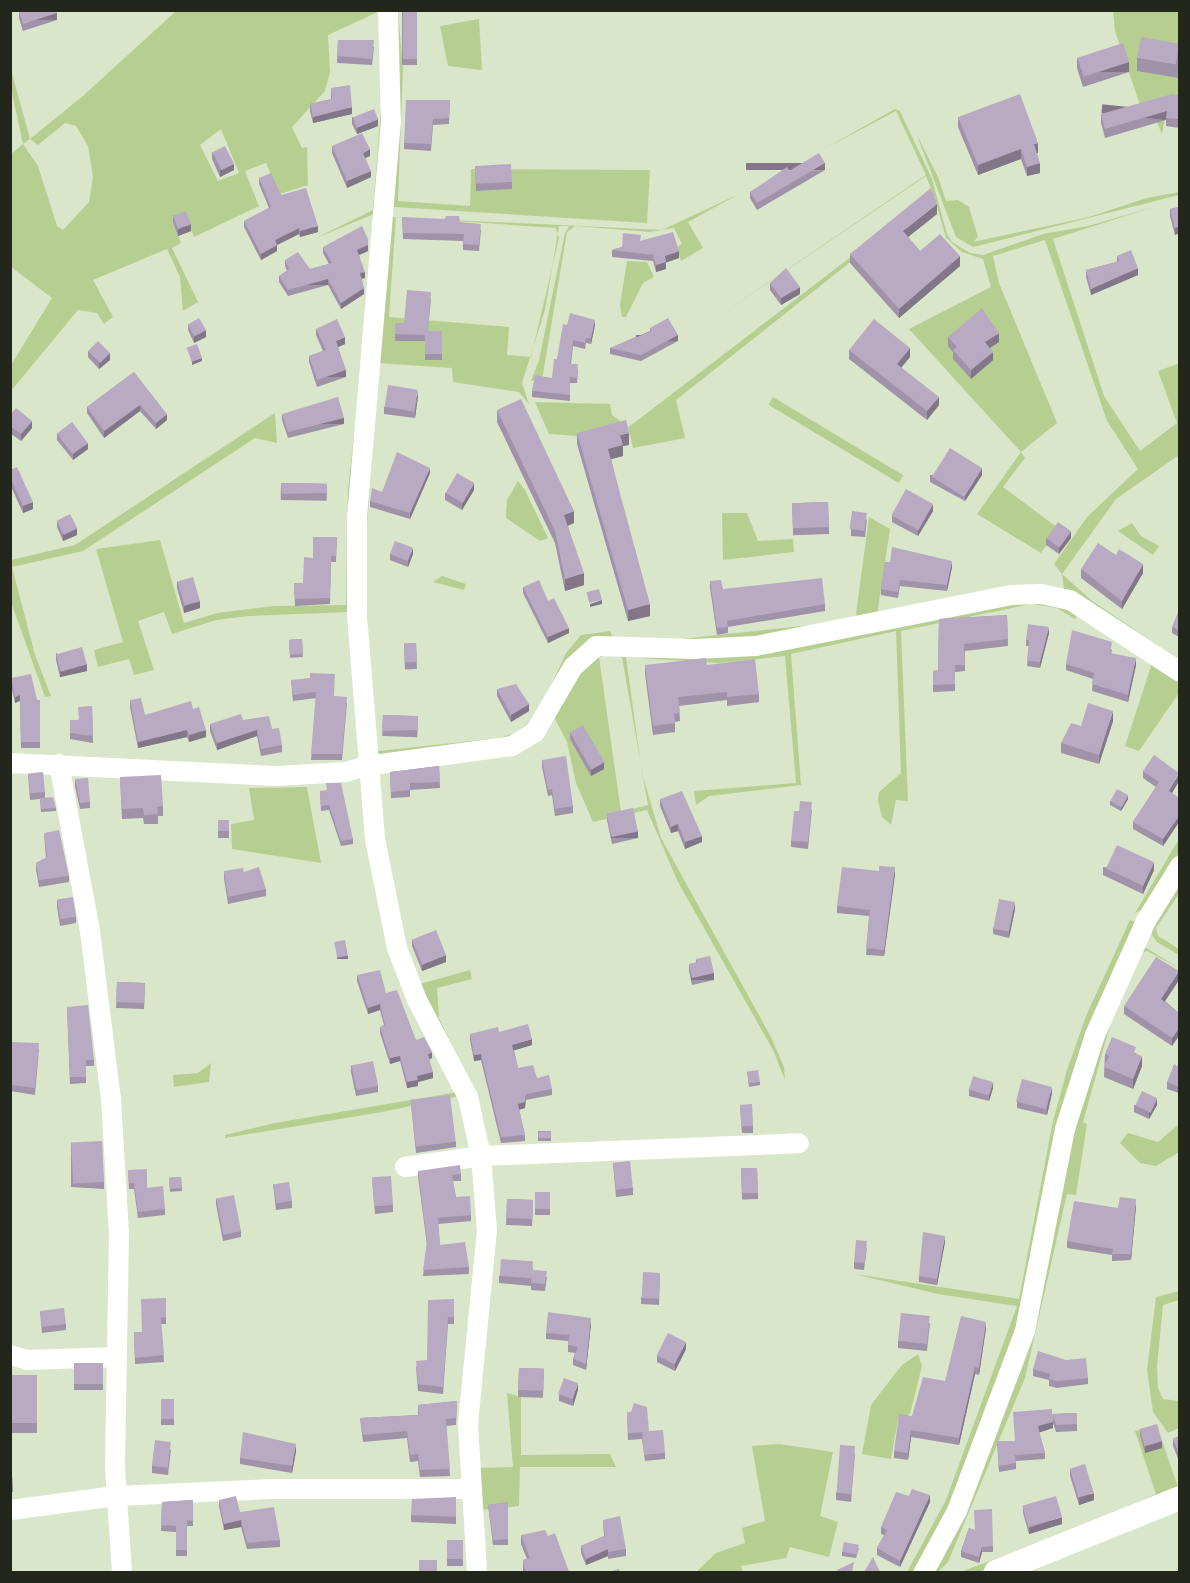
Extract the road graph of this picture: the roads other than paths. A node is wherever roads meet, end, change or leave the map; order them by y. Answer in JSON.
{"nodes":[{"id":1,"x":388,"y":10,"type":"edge"},
{"id":2,"x":1179,"y":672,"type":"edge"},
{"id":3,"x":10,"y":763,"type":"edge"},
{"id":4,"x":59,"y":764,"type":"junction"},
{"id":5,"x":366,"y":766,"type":"junction"},
{"id":6,"x":1179,"y":866,"type":"edge"},
{"id":7,"x":799,"y":1143,"type":"dead end"},
{"id":8,"x":482,"y":1156,"type":"junction"},
{"id":9,"x":405,"y":1167,"type":"dead end"},
{"id":10,"x":10,"y":1355,"type":"edge"},
{"id":11,"x":117,"y":1357,"type":"junction"},
{"id":12,"x":471,"y":1489,"type":"junction"},
{"id":13,"x":116,"y":1496,"type":"junction"},
{"id":14,"x":1179,"y":1498,"type":"edge"},
{"id":15,"x":10,"y":1510,"type":"edge"},
{"id":16,"x":122,"y":1572,"type":"edge"},
{"id":17,"x":477,"y":1572,"type":"edge"},
{"id":18,"x":924,"y":1572,"type":"edge"},
{"id":19,"x":996,"y":1572,"type":"edge"}],
"edges":[{"from":1,"to":5,"type":"street"},
{"from":2,"to":5,"type":"street"},
{"from":3,"to":4,"type":"street"},
{"from":4,"to":5,"type":"street"},
{"from":4,"to":11,"type":"street"},
{"from":5,"to":8,"type":"street"},
{"from":6,"to":18,"type":"street"},
{"from":7,"to":8,"type":"street"},
{"from":8,"to":9,"type":"street"},
{"from":8,"to":12,"type":"street"},
{"from":10,"to":11,"type":"street"},
{"from":11,"to":13,"type":"street"},
{"from":12,"to":13,"type":"street"},
{"from":12,"to":17,"type":"street"},
{"from":13,"to":15,"type":"street"},
{"from":13,"to":16,"type":"street"},
{"from":14,"to":19,"type":"main road"}]}
